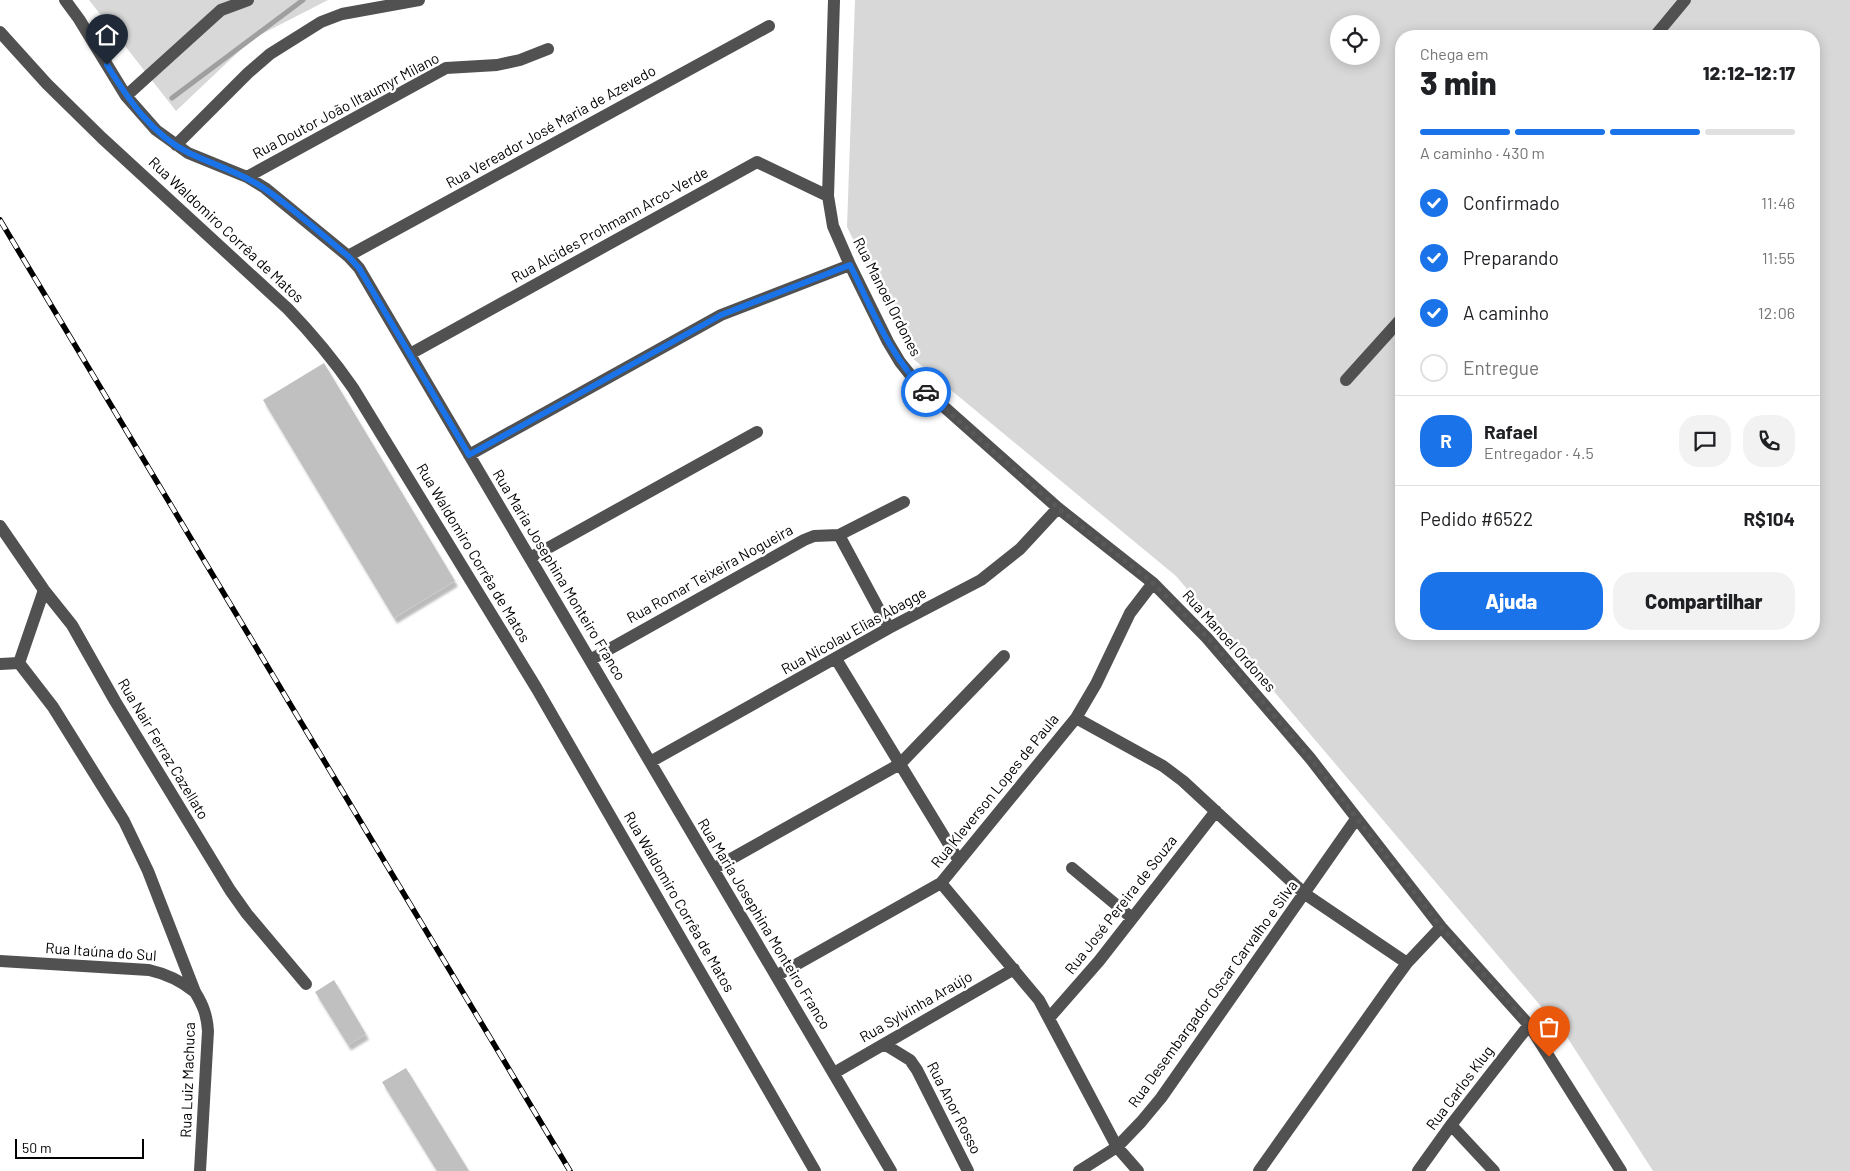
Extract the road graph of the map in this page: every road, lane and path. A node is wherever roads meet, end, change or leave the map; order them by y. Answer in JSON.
{"nodes":[{"id":1,"x":65,"y":0,"type":"edge"},
{"id":2,"x":248,"y":0,"type":"edge"},
{"id":3,"x":419,"y":0,"type":"edge"},
{"id":4,"x":834,"y":0,"type":"edge"},
{"id":5,"x":1685,"y":0,"type":"edge"},
{"id":6,"x":769,"y":26,"type":"dead end"},
{"id":7,"x":1660,"y":30,"type":"edge"},
{"id":8,"x":0,"y":32,"type":"edge"},
{"id":9,"x":548,"y":49,"type":"dead end"},
{"id":10,"x":126,"y":96,"type":"junction"},
{"id":11,"x":176,"y":145,"type":"junction"},
{"id":12,"x":247,"y":178,"type":"junction"},
{"id":13,"x":828,"y":196,"type":"junction"},
{"id":14,"x":348,"y":256,"type":"junction"},
{"id":15,"x":850,"y":265,"type":"junction"},
{"id":16,"x":1395,"y":326,"type":"edge"},
{"id":17,"x":410,"y":354,"type":"junction"},
{"id":18,"x":1346,"y":380,"type":"dead end"},
{"id":19,"x":757,"y":432,"type":"dead end"},
{"id":20,"x":469,"y":455,"type":"junction"},
{"id":21,"x":904,"y":502,"type":"dead end"},
{"id":22,"x":1058,"y":508,"type":"junction"},
{"id":23,"x":0,"y":526,"type":"edge"},
{"id":24,"x":839,"y":535,"type":"junction"},
{"id":25,"x":530,"y":558,"type":"junction"},
{"id":26,"x":1153,"y":583,"type":"junction"},
{"id":27,"x":44,"y":590,"type":"junction"},
{"id":28,"x":889,"y":628,"type":"junction"},
{"id":29,"x":1004,"y":656,"type":"dead end"},
{"id":30,"x":836,"y":659,"type":"junction"},
{"id":31,"x":590,"y":660,"type":"junction"},
{"id":32,"x":19,"y":663,"type":"junction"},
{"id":33,"x":0,"y":664,"type":"edge"},
{"id":34,"x":1076,"y":718,"type":"junction"},
{"id":35,"x":650,"y":762,"type":"junction"},
{"id":36,"x":900,"y":764,"type":"junction"},
{"id":37,"x":1216,"y":811,"type":"junction"},
{"id":38,"x":1356,"y":819,"type":"junction"},
{"id":39,"x":959,"y":861,"type":"junction"},
{"id":40,"x":1072,"y":868,"type":"dead end"},
{"id":41,"x":713,"y":869,"type":"junction"},
{"id":42,"x":941,"y":882,"type":"junction"},
{"id":43,"x":1305,"y":894,"type":"junction"},
{"id":44,"x":1132,"y":918,"type":"junction"},
{"id":45,"x":1441,"y":927,"type":"junction"},
{"id":46,"x":0,"y":961,"type":"edge"},
{"id":47,"x":1407,"y":962,"type":"junction"},
{"id":48,"x":1014,"y":969,"type":"junction"},
{"id":49,"x":776,"y":976,"type":"junction"},
{"id":50,"x":306,"y":984,"type":"dead end"},
{"id":51,"x":195,"y":992,"type":"junction"},
{"id":52,"x":1050,"y":1017,"type":"junction"},
{"id":53,"x":1529,"y":1025,"type":"junction"},
{"id":54,"x":884,"y":1044,"type":"junction"},
{"id":55,"x":834,"y":1074,"type":"junction"},
{"id":56,"x":1451,"y":1125,"type":"junction"},
{"id":57,"x":1118,"y":1148,"type":"junction"},
{"id":58,"x":1099,"y":1166,"type":"edge"},
{"id":59,"x":200,"y":1171,"type":"edge"},
{"id":60,"x":815,"y":1171,"type":"edge"},
{"id":61,"x":891,"y":1171,"type":"edge"},
{"id":62,"x":968,"y":1171,"type":"edge"},
{"id":63,"x":1079,"y":1171,"type":"edge"},
{"id":64,"x":1138,"y":1171,"type":"edge"},
{"id":65,"x":1259,"y":1171,"type":"edge"},
{"id":66,"x":1418,"y":1171,"type":"edge"},
{"id":67,"x":1494,"y":1171,"type":"edge"},
{"id":68,"x":1620,"y":1171,"type":"edge"}],
"edges":[{"from":1,"to":10,"type":"street","name":"Rua Maria Josephina Monteiro Franco"},
{"from":2,"to":10,"type":"street"},
{"from":3,"to":11,"type":"street"},
{"from":4,"to":13,"type":"street","name":"Rua Manoel Ordones"},
{"from":5,"to":7,"type":"street"},
{"from":6,"to":14,"type":"street","name":"Rua Vereador José Maria de Azevedo"},
{"from":8,"to":60,"type":"street","name":"Rua Waldomiro Corrêa de Matos"},
{"from":9,"to":12,"type":"street","name":"Rua Doutor João Iltaumyr Milano"},
{"from":10,"to":11,"type":"street","name":"Rua Maria Josephina Monteiro Franco"},
{"from":11,"to":12,"type":"street","name":"Rua Maria Josephina Monteiro Franco"},
{"from":12,"to":14,"type":"street","name":"Rua Maria Josephina Monteiro Franco"},
{"from":13,"to":15,"type":"street","name":"Rua Manoel Ordones"},
{"from":13,"to":17,"type":"street","name":"Rua Alcides Prohmann Arco-Verde"},
{"from":14,"to":17,"type":"street","name":"Rua Maria Josephina Monteiro Franco"},
{"from":15,"to":20,"type":"street"},
{"from":15,"to":22,"type":"street","name":"Rua Manoel Ordones"},
{"from":16,"to":18,"type":"street"},
{"from":17,"to":20,"type":"street","name":"Rua Maria Josephina Monteiro Franco"},
{"from":19,"to":25,"type":"street"},
{"from":20,"to":25,"type":"street","name":"Rua Maria Josephina Monteiro Franco"},
{"from":21,"to":24,"type":"street","name":"Rua Romar Teixeira Nogueira"},
{"from":22,"to":26,"type":"street","name":"Rua Manoel Ordones"},
{"from":22,"to":28,"type":"street","name":"Rua Nicolau Elias Abagge"},
{"from":23,"to":27,"type":"street","name":"Rua Nair Ferraz Cazellato"},
{"from":24,"to":28,"type":"street"},
{"from":24,"to":31,"type":"street","name":"Rua Romar Teixeira Nogueira"},
{"from":25,"to":31,"type":"street","name":"Rua Maria Josephina Monteiro Franco"},
{"from":26,"to":34,"type":"street","name":"Rua Kleverson Lopes de Paula"},
{"from":26,"to":38,"type":"street","name":"Rua Manoel Ordones"},
{"from":27,"to":32,"type":"street"},
{"from":27,"to":50,"type":"street","name":"Rua Nair Ferraz Cazellato"},
{"from":28,"to":30,"type":"street","name":"Rua Nicolau Elias Abagge"},
{"from":29,"to":36,"type":"street"},
{"from":30,"to":35,"type":"street","name":"Rua Nicolau Elias Abagge"},
{"from":30,"to":36,"type":"street"},
{"from":31,"to":35,"type":"street","name":"Rua Maria Josephina Monteiro Franco"},
{"from":32,"to":33,"type":"street"},
{"from":32,"to":51,"type":"street","name":"Rua Luiz Machuca"},
{"from":34,"to":37,"type":"street"},
{"from":34,"to":39,"type":"street","name":"Rua Kleverson Lopes de Paula"},
{"from":35,"to":41,"type":"street","name":"Rua Maria Josephina Monteiro Franco"},
{"from":36,"to":39,"type":"street"},
{"from":36,"to":41,"type":"street"},
{"from":37,"to":43,"type":"street"},
{"from":37,"to":44,"type":"street","name":"Rua José Pereira de Souza"},
{"from":38,"to":43,"type":"street","name":"Rua Desembargador Oscar Carvalho e Silva"},
{"from":38,"to":45,"type":"street","name":"Rua Manoel Ordones"},
{"from":39,"to":42,"type":"street","name":"Rua Kleverson Lopes de Paula"},
{"from":40,"to":44,"type":"street"},
{"from":41,"to":49,"type":"street","name":"Rua Maria Josephina Monteiro Franco"},
{"from":42,"to":48,"type":"street"},
{"from":42,"to":49,"type":"street","name":"Rua Kleverson Lopes de Paula"},
{"from":43,"to":47,"type":"street"},
{"from":43,"to":57,"type":"street","name":"Rua Desembargador Oscar Carvalho e Silva"},
{"from":44,"to":52,"type":"street","name":"Rua José Pereira de Souza"},
{"from":45,"to":47,"type":"street"},
{"from":45,"to":53,"type":"street","name":"Rua Manoel Ordones"},
{"from":46,"to":51,"type":"street","name":"Rua Itaúna do Sul"},
{"from":47,"to":65,"type":"street"},
{"from":48,"to":52,"type":"street"},
{"from":48,"to":54,"type":"street","name":"Rua Sylvinha Araújo"},
{"from":49,"to":55,"type":"street","name":"Rua Maria Josephina Monteiro Franco"},
{"from":51,"to":59,"type":"street","name":"Rua Luiz Machuca"},
{"from":52,"to":57,"type":"street"},
{"from":53,"to":56,"type":"street","name":"Rua Carlos Klug"},
{"from":53,"to":68,"type":"street","name":"Rua Manoel Ordones"},
{"from":54,"to":55,"type":"street","name":"Rua Sylvinha Araújo"},
{"from":54,"to":62,"type":"street","name":"Rua Anor Rosso"},
{"from":55,"to":61,"type":"street","name":"Rua Maria Josephina Monteiro Franco"},
{"from":56,"to":66,"type":"street","name":"Rua Carlos Klug"},
{"from":56,"to":67,"type":"street"},
{"from":57,"to":58,"type":"street","name":"Rua Desembargador Oscar Carvalho e Silva"},
{"from":57,"to":64,"type":"street"},
{"from":58,"to":63,"type":"street","name":"Rua Desembargador Oscar Carvalho e Silva"}]}
